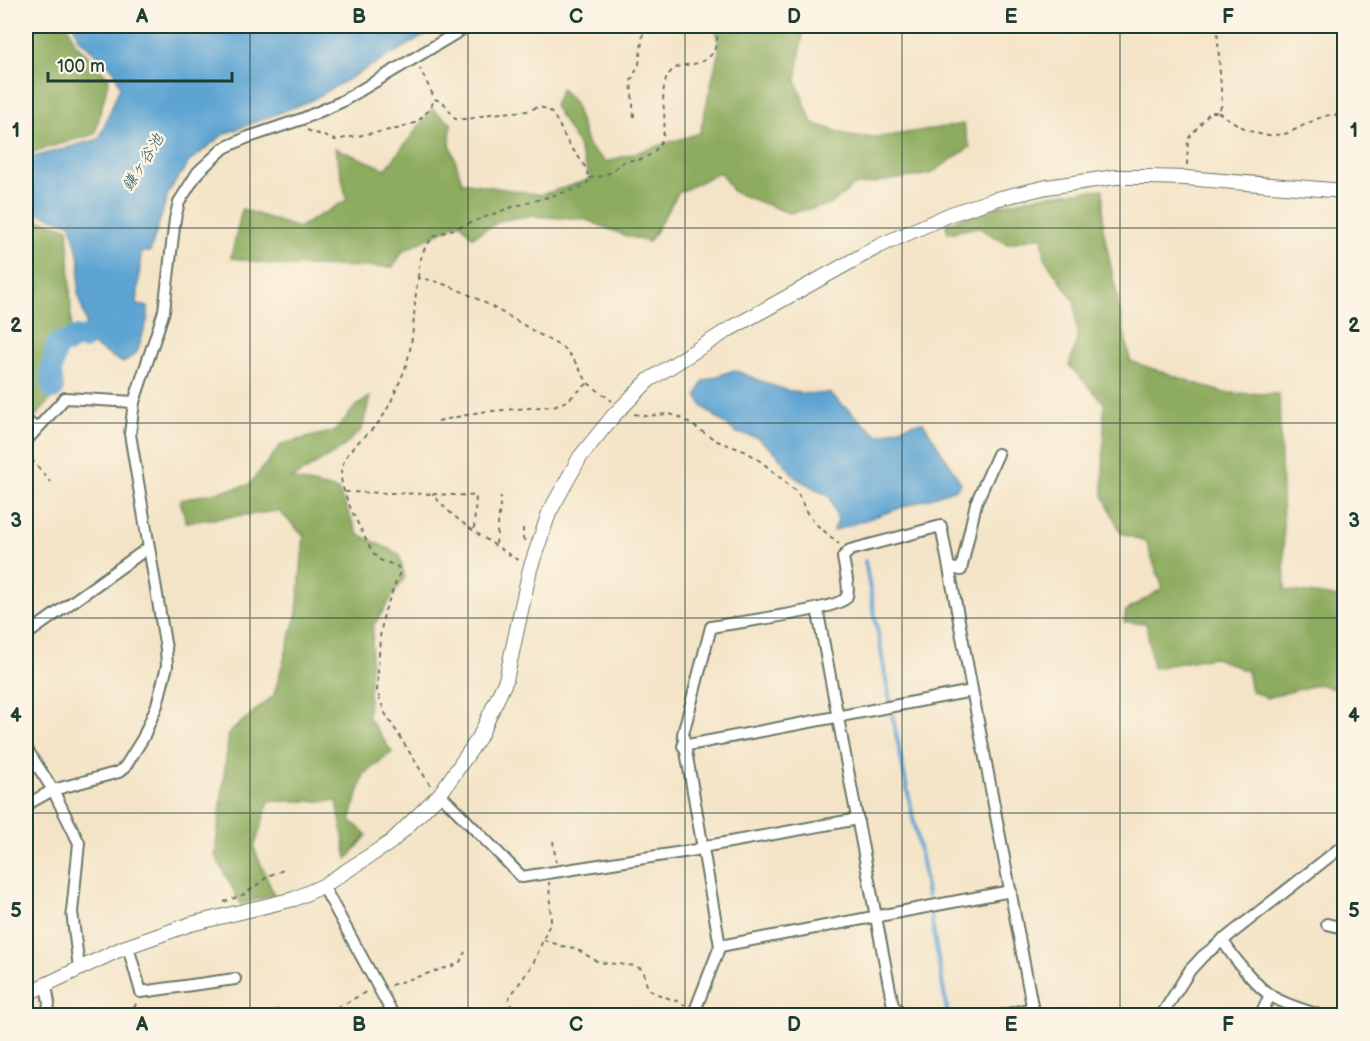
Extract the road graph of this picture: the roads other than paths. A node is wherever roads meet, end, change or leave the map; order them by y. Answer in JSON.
{"nodes":[{"id":1,"x":468,"y":26,"type":"edge"},
{"id":2,"x":1344,"y":191,"type":"edge"},
{"id":3,"x":134,"y":402,"type":"junction"},
{"id":4,"x":26,"y":420,"type":"edge"},
{"id":5,"x":36,"y":429,"type":"junction"},
{"id":6,"x":26,"y":441,"type":"edge"},
{"id":7,"x":998,"y":454,"type":"dead end"},
{"id":8,"x":148,"y":548,"type":"junction"},
{"id":9,"x":951,"y":568,"type":"junction"},
{"id":10,"x":817,"y":608,"type":"junction"},
{"id":11,"x":26,"y":635,"type":"edge"},
{"id":12,"x":972,"y":691,"type":"junction"},
{"id":13,"x":838,"y":717,"type":"junction"},
{"id":14,"x":683,"y":746,"type":"junction"},
{"id":15,"x":26,"y":748,"type":"edge"},
{"id":16,"x":53,"y":790,"type":"junction"},
{"id":17,"x":439,"y":794,"type":"junction"},
{"id":18,"x":26,"y":805,"type":"edge"},
{"id":19,"x":858,"y":819,"type":"junction"},
{"id":20,"x":1344,"y":844,"type":"edge"},
{"id":21,"x":702,"y":847,"type":"junction"},
{"id":22,"x":323,"y":886,"type":"junction"},
{"id":23,"x":1011,"y":891,"type":"junction"},
{"id":24,"x":877,"y":917,"type":"junction"},
{"id":25,"x":1327,"y":924,"type":"dead end"},
{"id":26,"x":1344,"y":928,"type":"edge"},
{"id":27,"x":1222,"y":940,"type":"junction"},
{"id":28,"x":720,"y":946,"type":"junction"},
{"id":29,"x":128,"y":947,"type":"junction"},
{"id":30,"x":79,"y":968,"type":"junction"},
{"id":31,"x":235,"y":979,"type":"dead end"},
{"id":32,"x":46,"y":985,"type":"junction"},
{"id":33,"x":26,"y":994,"type":"edge"},
{"id":34,"x":1270,"y":995,"type":"junction"},
{"id":35,"x":700,"y":1012,"type":"edge"},
{"id":36,"x":1033,"y":1012,"type":"edge"},
{"id":37,"x":47,"y":1016,"type":"edge"},
{"id":38,"x":394,"y":1016,"type":"edge"},
{"id":39,"x":906,"y":1016,"type":"edge"},
{"id":40,"x":1000,"y":1016,"type":"edge"},
{"id":41,"x":1161,"y":1016,"type":"edge"},
{"id":42,"x":1260,"y":1016,"type":"edge"},
{"id":43,"x":1322,"y":1016,"type":"edge"}],
"edges":[{"from":1,"to":3,"type":"street"},
{"from":2,"to":17,"type":"street"},
{"from":3,"to":5,"type":"street"},
{"from":3,"to":8,"type":"street"},
{"from":4,"to":5,"type":"street"},
{"from":5,"to":6,"type":"street"},
{"from":7,"to":9,"type":"street"},
{"from":8,"to":11,"type":"street"},
{"from":8,"to":16,"type":"street"},
{"from":9,"to":10,"type":"street"},
{"from":9,"to":12,"type":"street"},
{"from":10,"to":13,"type":"street"},
{"from":10,"to":14,"type":"street"},
{"from":12,"to":13,"type":"street"},
{"from":12,"to":23,"type":"street"},
{"from":13,"to":14,"type":"street"},
{"from":13,"to":19,"type":"street"},
{"from":14,"to":21,"type":"street"},
{"from":15,"to":16,"type":"street"},
{"from":16,"to":18,"type":"street"},
{"from":16,"to":30,"type":"street"},
{"from":17,"to":21,"type":"street"},
{"from":17,"to":22,"type":"street"},
{"from":19,"to":21,"type":"street"},
{"from":19,"to":24,"type":"street"},
{"from":20,"to":27,"type":"street"},
{"from":21,"to":28,"type":"street"},
{"from":22,"to":29,"type":"street"},
{"from":22,"to":38,"type":"street"},
{"from":23,"to":24,"type":"street"},
{"from":23,"to":36,"type":"street"},
{"from":24,"to":28,"type":"street"},
{"from":24,"to":39,"type":"street"},
{"from":25,"to":26,"type":"street"},
{"from":27,"to":34,"type":"street"},
{"from":27,"to":41,"type":"street"},
{"from":28,"to":35,"type":"street"},
{"from":29,"to":30,"type":"street"},
{"from":29,"to":31,"type":"street"},
{"from":30,"to":32,"type":"street"},
{"from":32,"to":33,"type":"street"},
{"from":32,"to":37,"type":"street"},
{"from":34,"to":42,"type":"street"},
{"from":34,"to":43,"type":"street"},
{"from":36,"to":40,"type":"street"}]}
